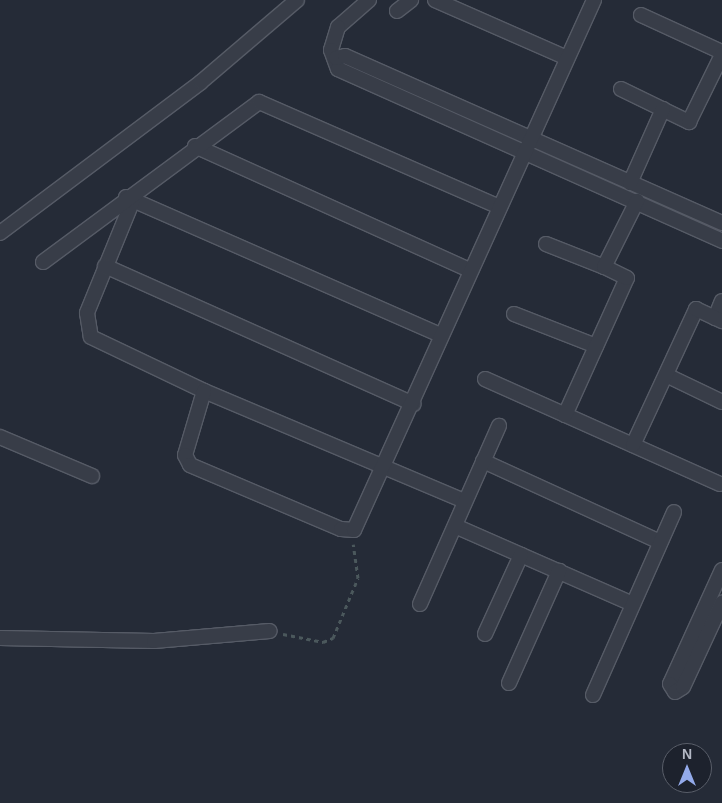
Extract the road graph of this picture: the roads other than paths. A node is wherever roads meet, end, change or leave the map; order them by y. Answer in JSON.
{"nodes":[{"id":1,"x":297,"y":0,"type":"edge"},
{"id":2,"x":368,"y":0,"type":"edge"},
{"id":3,"x":411,"y":0,"type":"edge"},
{"id":4,"x":436,"y":0,"type":"edge"},
{"id":5,"x":594,"y":0,"type":"edge"},
{"id":6,"x":397,"y":10,"type":"dead end"},
{"id":7,"x":641,"y":15,"type":"dead end"},
{"id":8,"x":722,"y":53,"type":"edge"},
{"id":9,"x":336,"y":58,"type":"junction"},
{"id":10,"x":565,"y":58,"type":"junction"},
{"id":11,"x":621,"y":89,"type":"dead end"},
{"id":12,"x":663,"y":109,"type":"junction"},
{"id":13,"x":530,"y":139,"type":"junction"},
{"id":14,"x":194,"y":146,"type":"junction"},
{"id":15,"x":523,"y":153,"type":"junction"},
{"id":16,"x":630,"y":183,"type":"junction"},
{"id":17,"x":129,"y":198,"type":"junction"},
{"id":18,"x":637,"y":202,"type":"junction"},
{"id":19,"x":499,"y":207,"type":"junction"},
{"id":20,"x":722,"y":223,"type":"edge"},
{"id":21,"x":0,"y":233,"type":"edge"},
{"id":22,"x":722,"y":241,"type":"edge"},
{"id":23,"x":546,"y":244,"type":"dead end"},
{"id":24,"x":43,"y":262,"type":"dead end"},
{"id":25,"x":105,"y":266,"type":"junction"},
{"id":26,"x":604,"y":267,"type":"junction"},
{"id":27,"x":470,"y":270,"type":"junction"},
{"id":28,"x":722,"y":301,"type":"edge"},
{"id":29,"x":514,"y":314,"type":"dead end"},
{"id":30,"x":718,"y":319,"type":"edge"},
{"id":31,"x":440,"y":335,"type":"junction"},
{"id":32,"x":596,"y":346,"type":"junction"},
{"id":33,"x":666,"y":375,"type":"junction"},
{"id":34,"x":485,"y":379,"type":"dead end"},
{"id":35,"x":204,"y":391,"type":"junction"},
{"id":36,"x":722,"y":402,"type":"edge"},
{"id":37,"x":413,"y":404,"type":"junction"},
{"id":38,"x":565,"y":415,"type":"junction"},
{"id":39,"x":499,"y":426,"type":"dead end"},
{"id":40,"x":0,"y":437,"type":"edge"},
{"id":41,"x":633,"y":445,"type":"junction"},
{"id":42,"x":483,"y":461,"type":"junction"},
{"id":43,"x":384,"y":468,"type":"junction"},
{"id":44,"x":92,"y":476,"type":"dead end"},
{"id":45,"x":720,"y":484,"type":"dead end"},
{"id":46,"x":466,"y":501,"type":"junction"},
{"id":47,"x":674,"y":512,"type":"dead end"},
{"id":48,"x":455,"y":526,"type":"junction"},
{"id":49,"x":660,"y":542,"type":"junction"},
{"id":50,"x":521,"y":555,"type":"junction"},
{"id":51,"x":722,"y":570,"type":"edge"},
{"id":52,"x":559,"y":572,"type":"junction"},
{"id":53,"x":717,"y":603,"type":"edge"},
{"id":54,"x":420,"y":604,"type":"dead end"},
{"id":55,"x":633,"y":604,"type":"junction"},
{"id":56,"x":270,"y":631,"type":"road end"},
{"id":57,"x":485,"y":634,"type":"dead end"},
{"id":58,"x":0,"y":638,"type":"edge"},
{"id":59,"x":509,"y":682,"type":"dead end"},
{"id":60,"x":593,"y":695,"type":"dead end"}],
"edges":[{"from":1,"to":21,"type":"street"},
{"from":2,"to":9,"type":"street"},
{"from":3,"to":6,"type":"street"},
{"from":4,"to":10,"type":"street"},
{"from":5,"to":10,"type":"street"},
{"from":7,"to":8,"type":"street"},
{"from":8,"to":12,"type":"street"},
{"from":9,"to":13,"type":"street"},
{"from":9,"to":15,"type":"street"},
{"from":10,"to":13,"type":"street"},
{"from":11,"to":12,"type":"street"},
{"from":12,"to":16,"type":"street"},
{"from":13,"to":15,"type":"street"},
{"from":13,"to":16,"type":"street"},
{"from":14,"to":17,"type":"street"},
{"from":14,"to":19,"type":"street"},
{"from":14,"to":27,"type":"street"},
{"from":15,"to":18,"type":"street"},
{"from":15,"to":19,"type":"street"},
{"from":16,"to":20,"type":"street"},
{"from":17,"to":24,"type":"street"},
{"from":17,"to":25,"type":"street"},
{"from":17,"to":31,"type":"street"},
{"from":18,"to":22,"type":"street"},
{"from":18,"to":26,"type":"street"},
{"from":19,"to":27,"type":"street"},
{"from":23,"to":26,"type":"street"},
{"from":25,"to":35,"type":"street"},
{"from":25,"to":37,"type":"street"},
{"from":26,"to":32,"type":"street"},
{"from":27,"to":31,"type":"street"},
{"from":28,"to":30,"type":"street"},
{"from":29,"to":32,"type":"street"},
{"from":30,"to":33,"type":"street"},
{"from":31,"to":37,"type":"street"},
{"from":32,"to":38,"type":"street"},
{"from":33,"to":36,"type":"street"},
{"from":33,"to":41,"type":"street"},
{"from":34,"to":38,"type":"street"},
{"from":35,"to":43,"type":"street"},
{"from":35,"to":43,"type":"street"},
{"from":37,"to":43,"type":"street"},
{"from":38,"to":41,"type":"street"},
{"from":39,"to":42,"type":"street"},
{"from":40,"to":44,"type":"street"},
{"from":41,"to":45,"type":"street"},
{"from":42,"to":46,"type":"street"},
{"from":42,"to":49,"type":"street"},
{"from":43,"to":46,"type":"street"},
{"from":46,"to":48,"type":"street"},
{"from":47,"to":49,"type":"street"},
{"from":48,"to":50,"type":"street"},
{"from":48,"to":54,"type":"street"},
{"from":49,"to":55,"type":"street"},
{"from":50,"to":52,"type":"street"},
{"from":50,"to":57,"type":"street"},
{"from":51,"to":53,"type":"street"},
{"from":52,"to":55,"type":"street"},
{"from":52,"to":59,"type":"street"},
{"from":53,"to":53,"type":"street"},
{"from":55,"to":60,"type":"street"},
{"from":56,"to":58,"type":"street"}]}
